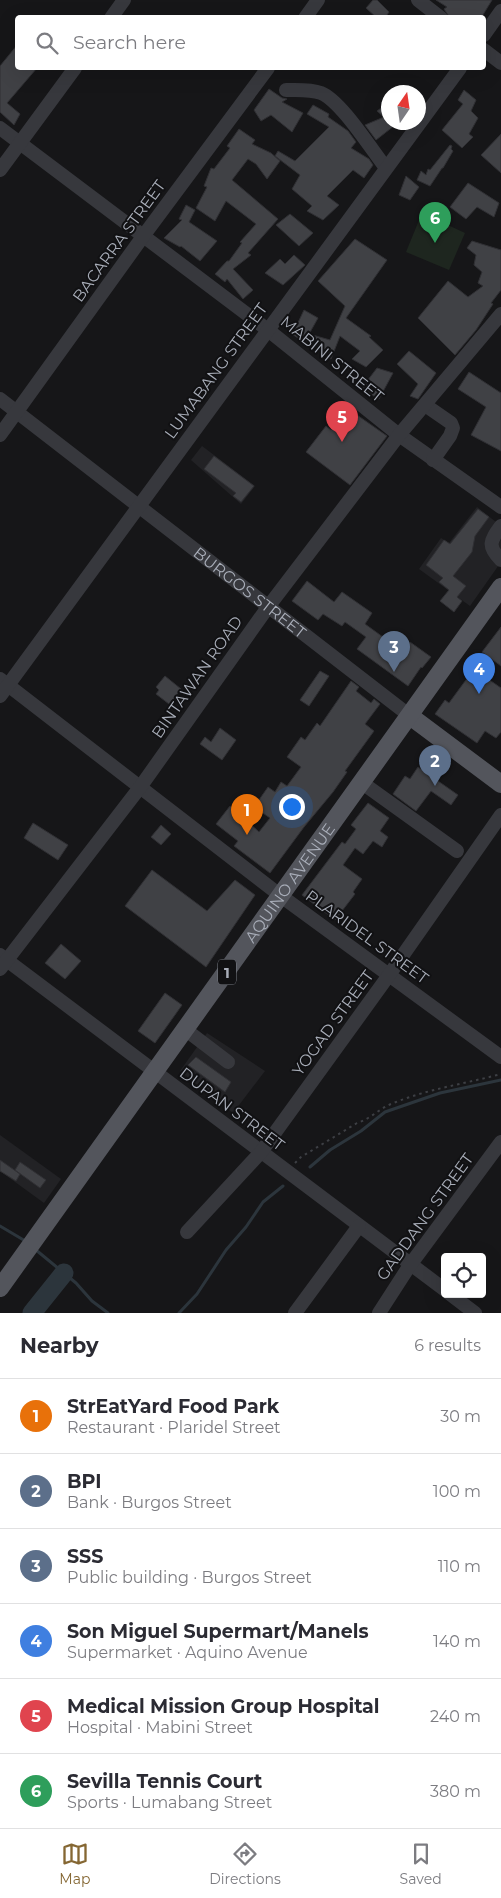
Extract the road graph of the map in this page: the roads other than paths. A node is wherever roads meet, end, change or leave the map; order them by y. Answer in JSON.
{"nodes":[{"id":1,"x":124,"y":0,"type":"edge"},
{"id":2,"x":318,"y":0,"type":"edge"},
{"id":3,"x":418,"y":0,"type":"edge"},
{"id":4,"x":501,"y":11,"type":"edge"},
{"id":5,"x":113,"y":15,"type":"edge"},
{"id":6,"x":308,"y":15,"type":"edge"},
{"id":7,"x":437,"y":15,"type":"edge"},
{"id":8,"x":486,"y":32,"type":"edge"},
{"id":9,"x":486,"y":52,"type":"edge"},
{"id":10,"x":501,"y":63,"type":"edge"},
{"id":11,"x":74,"y":70,"type":"edge"},
{"id":12,"x":267,"y":70,"type":"edge"},
{"id":13,"x":459,"y":70,"type":"edge"},
{"id":14,"x":286,"y":90,"type":"dead end"},
{"id":15,"x":0,"y":128,"type":"edge"},
{"id":16,"x":20,"y":143,"type":"junction"},
{"id":17,"x":386,"y":168,"type":"junction"},
{"id":18,"x":0,"y":170,"type":"edge"},
{"id":19,"x":144,"y":235,"type":"junction"},
{"id":20,"x":501,"y":314,"type":"edge"},
{"id":21,"x":268,"y":330,"type":"junction"},
{"id":22,"x":0,"y":398,"type":"edge"},
{"id":23,"x":425,"y":405,"type":"junction"},
{"id":24,"x":18,"y":412,"type":"junction"},
{"id":25,"x":0,"y":435,"type":"edge"},
{"id":26,"x":399,"y":435,"type":"junction"},
{"id":27,"x":433,"y":460,"type":"junction"},
{"id":28,"x":140,"y":505,"type":"junction"},
{"id":29,"x":501,"y":507,"type":"edge"},
{"id":30,"x":501,"y":526,"type":"edge"},
{"id":31,"x":501,"y":560,"type":"edge"},
{"id":32,"x":501,"y":587,"type":"edge"},
{"id":33,"x":268,"y":607,"type":"junction"},
{"id":34,"x":3,"y":687,"type":"edge"},
{"id":35,"x":410,"y":716,"type":"junction"},
{"id":36,"x":361,"y":782,"type":"junction"},
{"id":37,"x":501,"y":784,"type":"edge"},
{"id":38,"x":141,"y":786,"type":"junction"},
{"id":39,"x":501,"y":815,"type":"edge"},
{"id":40,"x":457,"y":851,"type":"dead end"},
{"id":41,"x":281,"y":896,"type":"junction"},
{"id":42,"x":2,"y":961,"type":"edge"},
{"id":43,"x":389,"y":975,"type":"junction"},
{"id":44,"x":186,"y":1030,"type":"junction"},
{"id":45,"x":501,"y":1057,"type":"edge"},
{"id":46,"x":228,"y":1062,"type":"dead end"},
{"id":47,"x":154,"y":1073,"type":"junction"},
{"id":48,"x":501,"y":1142,"type":"edge"},
{"id":49,"x":261,"y":1152,"type":"junction"},
{"id":50,"x":359,"y":1226,"type":"junction"},
{"id":51,"x":187,"y":1232,"type":"dead end"},
{"id":52,"x":410,"y":1265,"type":"junction"},
{"id":53,"x":441,"y":1287,"type":"edge"},
{"id":54,"x":0,"y":1288,"type":"edge"},
{"id":55,"x":455,"y":1298,"type":"edge"},
{"id":56,"x":295,"y":1313,"type":"edge"},
{"id":57,"x":379,"y":1313,"type":"edge"},
{"id":58,"x":475,"y":1313,"type":"edge"}],
"edges":[{"from":1,"to":5,"type":"street"},
{"from":2,"to":6,"type":"street"},
{"from":3,"to":7,"type":"street"},
{"from":4,"to":8,"type":"street"},
{"from":9,"to":10,"type":"street"},
{"from":11,"to":16,"type":"street"},
{"from":12,"to":19,"type":"street","name":"BACARRA STREET"},
{"from":13,"to":17,"type":"street","name":"LUMABANG STREET"},
{"from":14,"to":17,"type":"street"},
{"from":15,"to":16,"type":"street","name":"MABINI STREET"},
{"from":16,"to":18,"type":"street"},
{"from":16,"to":19,"type":"street","name":"MABINI STREET"},
{"from":17,"to":21,"type":"street","name":"LUMABANG STREET"},
{"from":19,"to":21,"type":"street","name":"MABINI STREET"},
{"from":19,"to":24,"type":"street","name":"BACARRA STREET"},
{"from":20,"to":23,"type":"street","name":"BINTAWAN ROAD"},
{"from":21,"to":26,"type":"street","name":"MABINI STREET"},
{"from":21,"to":28,"type":"street","name":"LUMABANG STREET"},
{"from":22,"to":24,"type":"street","name":"BURGOS STREET"},
{"from":23,"to":26,"type":"street","name":"BINTAWAN ROAD"},
{"from":23,"to":27,"type":"street"},
{"from":24,"to":25,"type":"street","name":"BACARRA STREET"},
{"from":24,"to":28,"type":"street","name":"BURGOS STREET"},
{"from":26,"to":27,"type":"street","name":"MABINI STREET"},
{"from":26,"to":33,"type":"street","name":"BINTAWAN ROAD"},
{"from":27,"to":29,"type":"street","name":"MABINI STREET"},
{"from":28,"to":33,"type":"street","name":"BURGOS STREET"},
{"from":28,"to":34,"type":"street","name":"LUMABANG STREET"},
{"from":30,"to":31,"type":"street"},
{"from":32,"to":35,"type":"main road","name":"AQUINO AVENUE","number":"1"},
{"from":33,"to":35,"type":"street","name":"BURGOS STREET"},
{"from":33,"to":38,"type":"street","name":"BINTAWAN ROAD"},
{"from":34,"to":38,"type":"street","name":"PLARIDEL STREET"},
{"from":35,"to":36,"type":"main road","name":"AQUINO AVENUE","number":"1"},
{"from":35,"to":37,"type":"main road","name":"BURGOS STREET"},
{"from":36,"to":40,"type":"street"},
{"from":36,"to":41,"type":"main road","name":"AQUINO AVENUE","number":"1"},
{"from":38,"to":41,"type":"street","name":"PLARIDEL STREET"},
{"from":38,"to":42,"type":"street","name":"BINTAWAN ROAD"},
{"from":39,"to":43,"type":"street","name":"YOGAD STREET"},
{"from":41,"to":43,"type":"street","name":"PLARIDEL STREET"},
{"from":41,"to":44,"type":"main road","name":"AQUINO AVENUE","number":"1"},
{"from":42,"to":47,"type":"street","name":"DUPAN STREET"},
{"from":43,"to":45,"type":"street","name":"PLARIDEL STREET"},
{"from":43,"to":49,"type":"street","name":"YOGAD STREET"},
{"from":44,"to":46,"type":"street"},
{"from":44,"to":47,"type":"main road","name":"AQUINO AVENUE","number":"1"},
{"from":47,"to":49,"type":"street","name":"DUPAN STREET"},
{"from":47,"to":54,"type":"main road","name":"AQUINO AVENUE","number":"1"},
{"from":48,"to":52,"type":"street","name":"GADDANG STREET"},
{"from":49,"to":50,"type":"street","name":"DUPAN STREET"},
{"from":49,"to":51,"type":"street","name":"YOGAD STREET"},
{"from":50,"to":52,"type":"street","name":"DUPAN STREET"},
{"from":50,"to":56,"type":"street"},
{"from":52,"to":53,"type":"street","name":"DUPAN STREET"},
{"from":52,"to":57,"type":"street","name":"GADDANG STREET"},
{"from":55,"to":58,"type":"street"}]}
